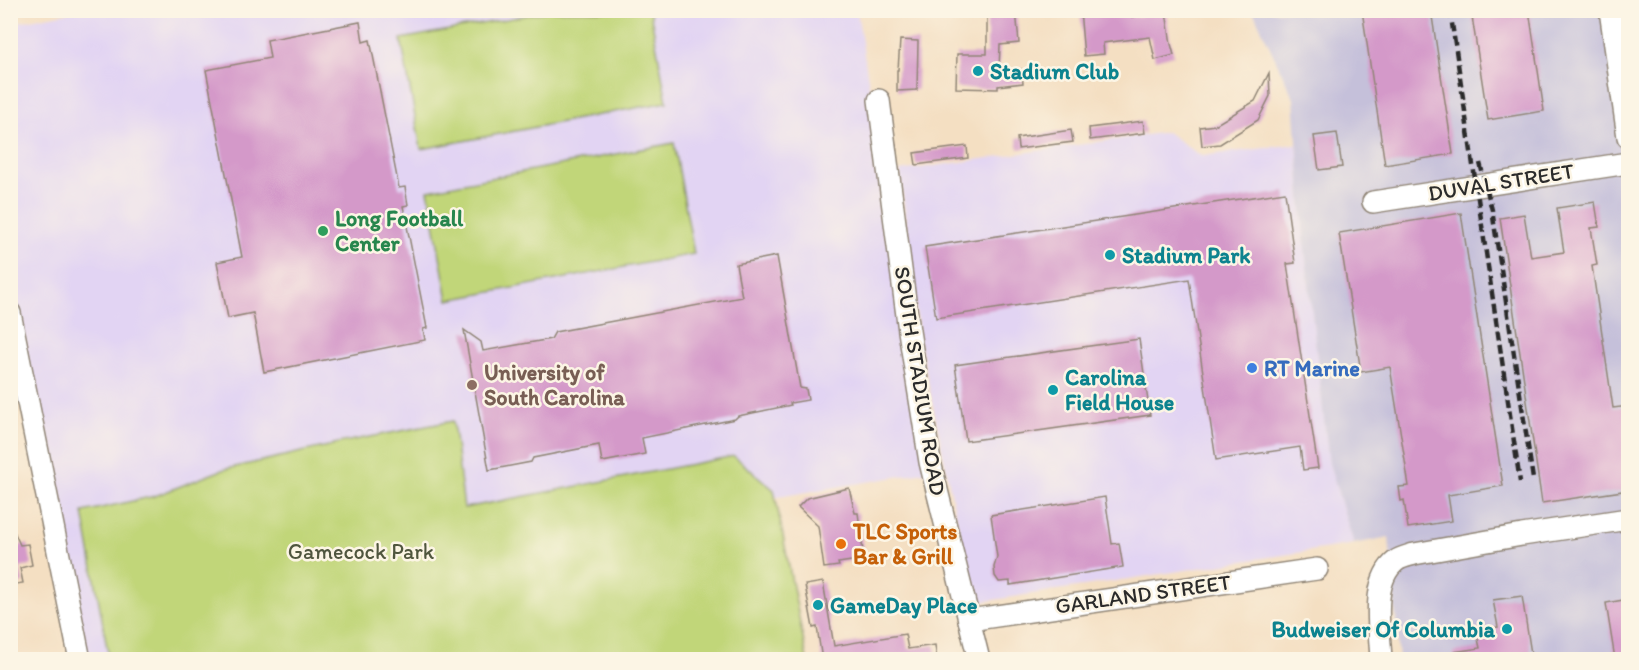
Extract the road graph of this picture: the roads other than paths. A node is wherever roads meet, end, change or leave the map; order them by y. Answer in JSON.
{"nodes":[{"id":1,"x":1610,"y":10,"type":"edge"},
{"id":2,"x":879,"y":100,"type":"dead end"},
{"id":3,"x":1629,"y":137,"type":"edge"},
{"id":4,"x":1629,"y":163,"type":"edge"},
{"id":5,"x":1373,"y":202,"type":"dead end"},
{"id":6,"x":10,"y":313,"type":"edge"},
{"id":7,"x":1629,"y":519,"type":"edge"},
{"id":8,"x":1317,"y":569,"type":"dead end"},
{"id":9,"x":969,"y":620,"type":"junction"},
{"id":10,"x":80,"y":660,"type":"edge"},
{"id":11,"x":979,"y":660,"type":"edge"},
{"id":12,"x":1381,"y":660,"type":"edge"}],
"edges":[{"from":1,"to":3,"type":"street"},
{"from":2,"to":9,"type":"street","name":"SOUTH STADIUM ROAD"},
{"from":4,"to":5,"type":"street","name":"DUVAL STREET"},
{"from":6,"to":10,"type":"street"},
{"from":7,"to":12,"type":"street"},
{"from":8,"to":9,"type":"street","name":"GARLAND STREET"},
{"from":9,"to":11,"type":"street","name":"SOUTH STADIUM ROAD"}]}
